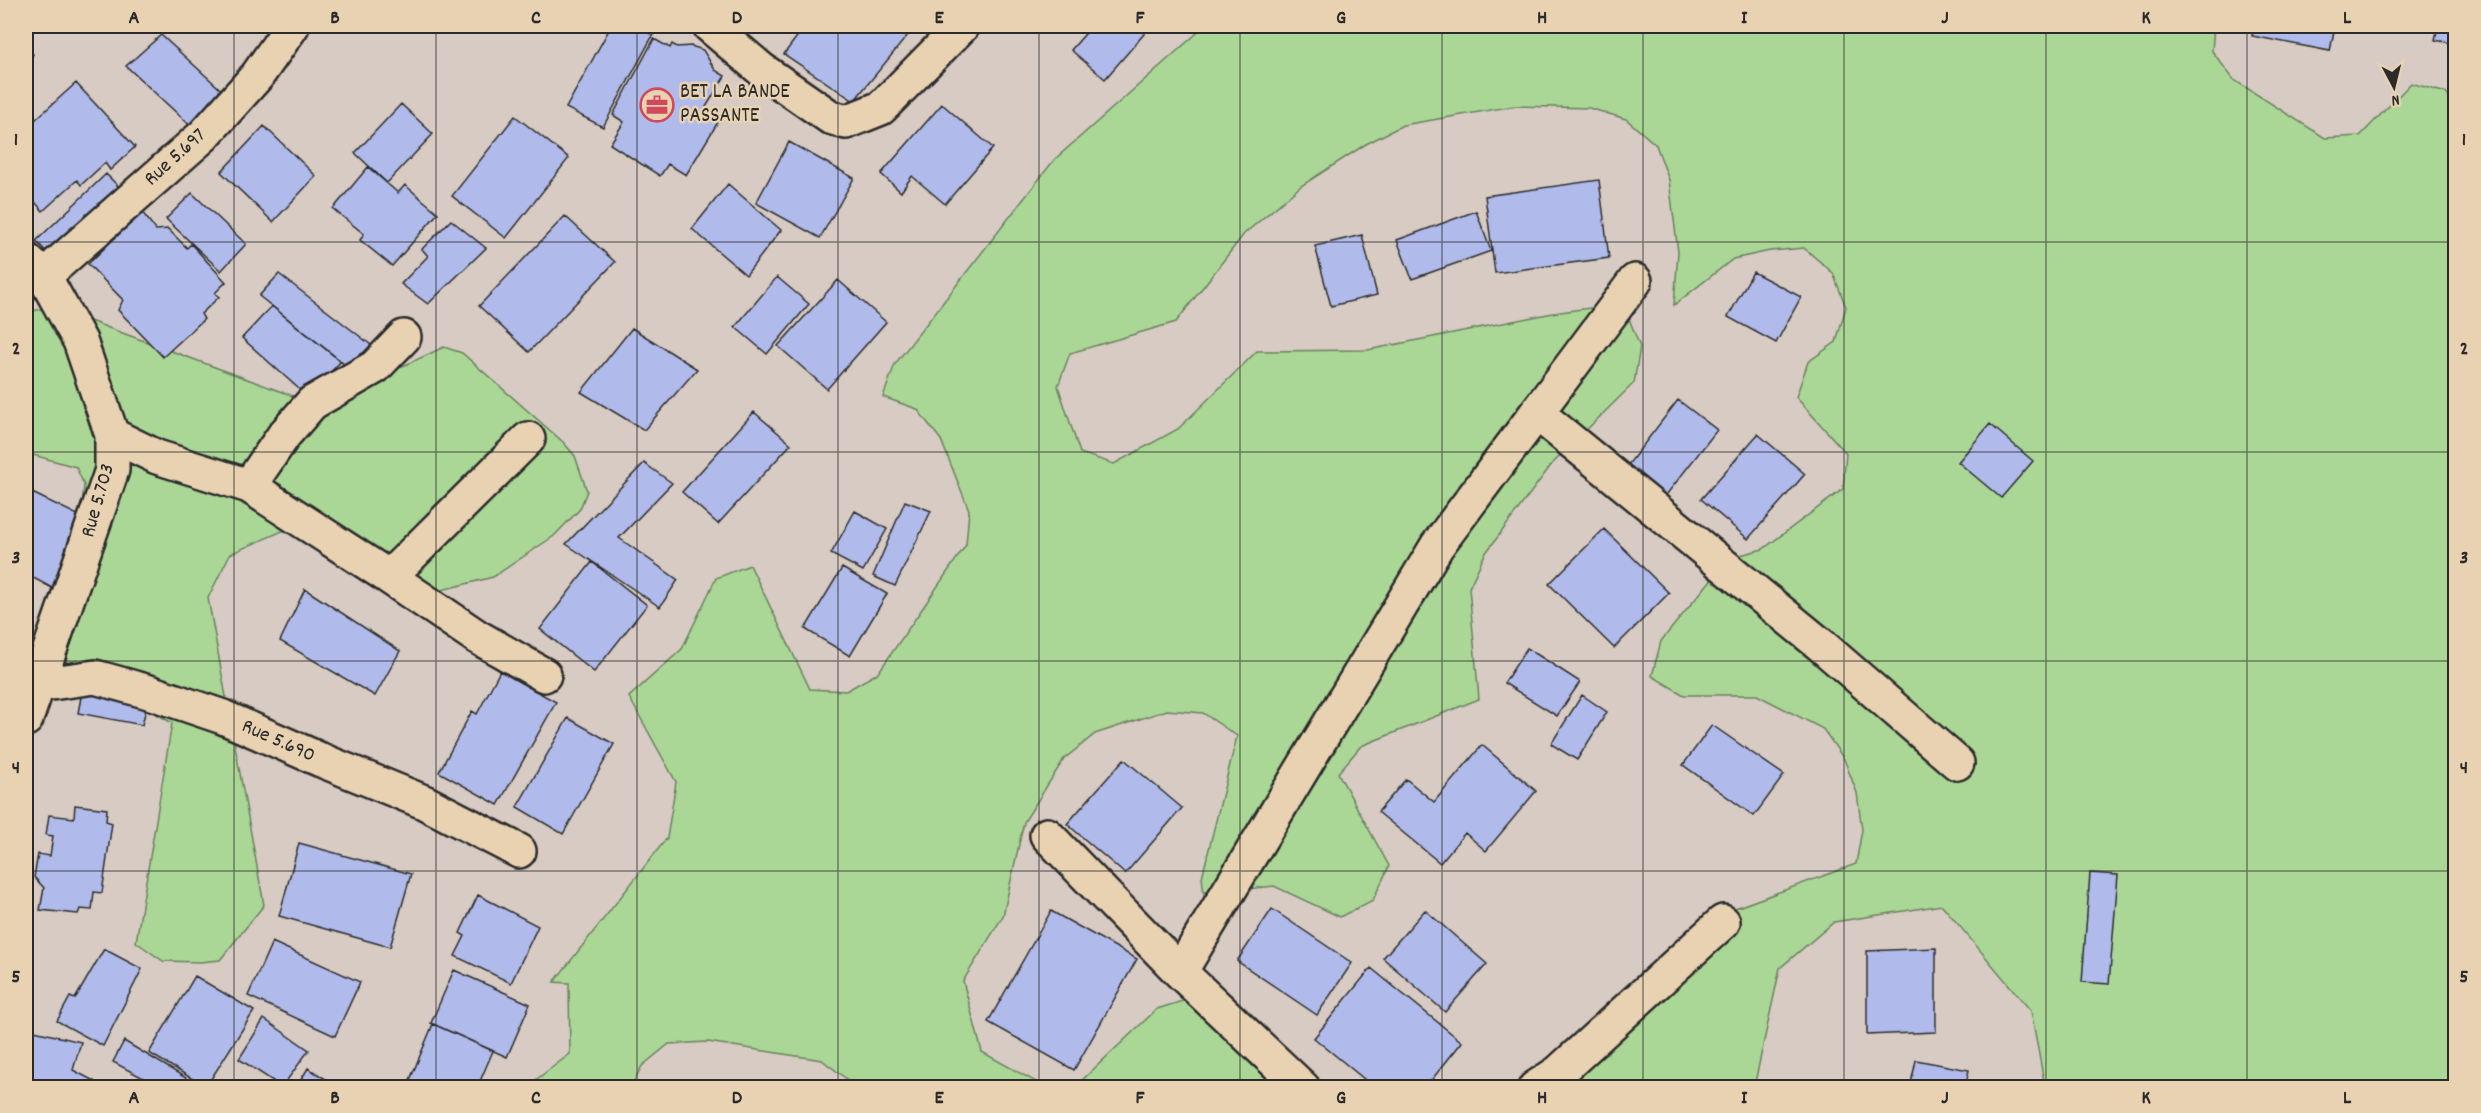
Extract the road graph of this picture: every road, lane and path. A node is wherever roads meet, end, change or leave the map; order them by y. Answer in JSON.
{"nodes":[{"id":1,"x":292,"y":26,"type":"edge"},
{"id":2,"x":710,"y":26,"type":"edge"},
{"id":3,"x":962,"y":26,"type":"edge"},
{"id":4,"x":35,"y":268,"type":"edge"},
{"id":5,"x":1635,"y":281,"type":"dead end"},
{"id":6,"x":404,"y":337,"type":"dead end"},
{"id":7,"x":1537,"y":412,"type":"junction"},
{"id":8,"x":112,"y":435,"type":"junction"},
{"id":9,"x":528,"y":439,"type":"dead end"},
{"id":10,"x":249,"y":486,"type":"junction"},
{"id":11,"x":388,"y":578,"type":"junction"},
{"id":12,"x":544,"y":675,"type":"dead end"},
{"id":13,"x":31,"y":684,"type":"edge"},
{"id":14,"x":26,"y":719,"type":"edge"},
{"id":15,"x":1957,"y":763,"type":"dead end"},
{"id":16,"x":1047,"y":835,"type":"dead end"},
{"id":17,"x":519,"y":851,"type":"dead end"},
{"id":18,"x":1723,"y":922,"type":"dead end"},
{"id":19,"x":1180,"y":972,"type":"junction"},
{"id":20,"x":1303,"y":1088,"type":"edge"},
{"id":21,"x":1535,"y":1088,"type":"edge"}],
"edges":[{"from":1,"to":4,"type":"street","name":"Rue 5.697"},
{"from":2,"to":3,"type":"street"},
{"from":4,"to":8,"type":"street","name":"Rue 5.703"},
{"from":5,"to":7,"type":"street"},
{"from":6,"to":10,"type":"street"},
{"from":7,"to":15,"type":"street"},
{"from":7,"to":19,"type":"street"},
{"from":8,"to":10,"type":"street"},
{"from":8,"to":13,"type":"street","name":"Rue 5.703"},
{"from":9,"to":11,"type":"street"},
{"from":10,"to":11,"type":"street"},
{"from":11,"to":12,"type":"street"},
{"from":13,"to":14,"type":"street","name":"Rue 5.703"},
{"from":13,"to":17,"type":"street","name":"Rue 5.690"},
{"from":16,"to":19,"type":"street"},
{"from":18,"to":21,"type":"street"},
{"from":19,"to":20,"type":"street"}]}
